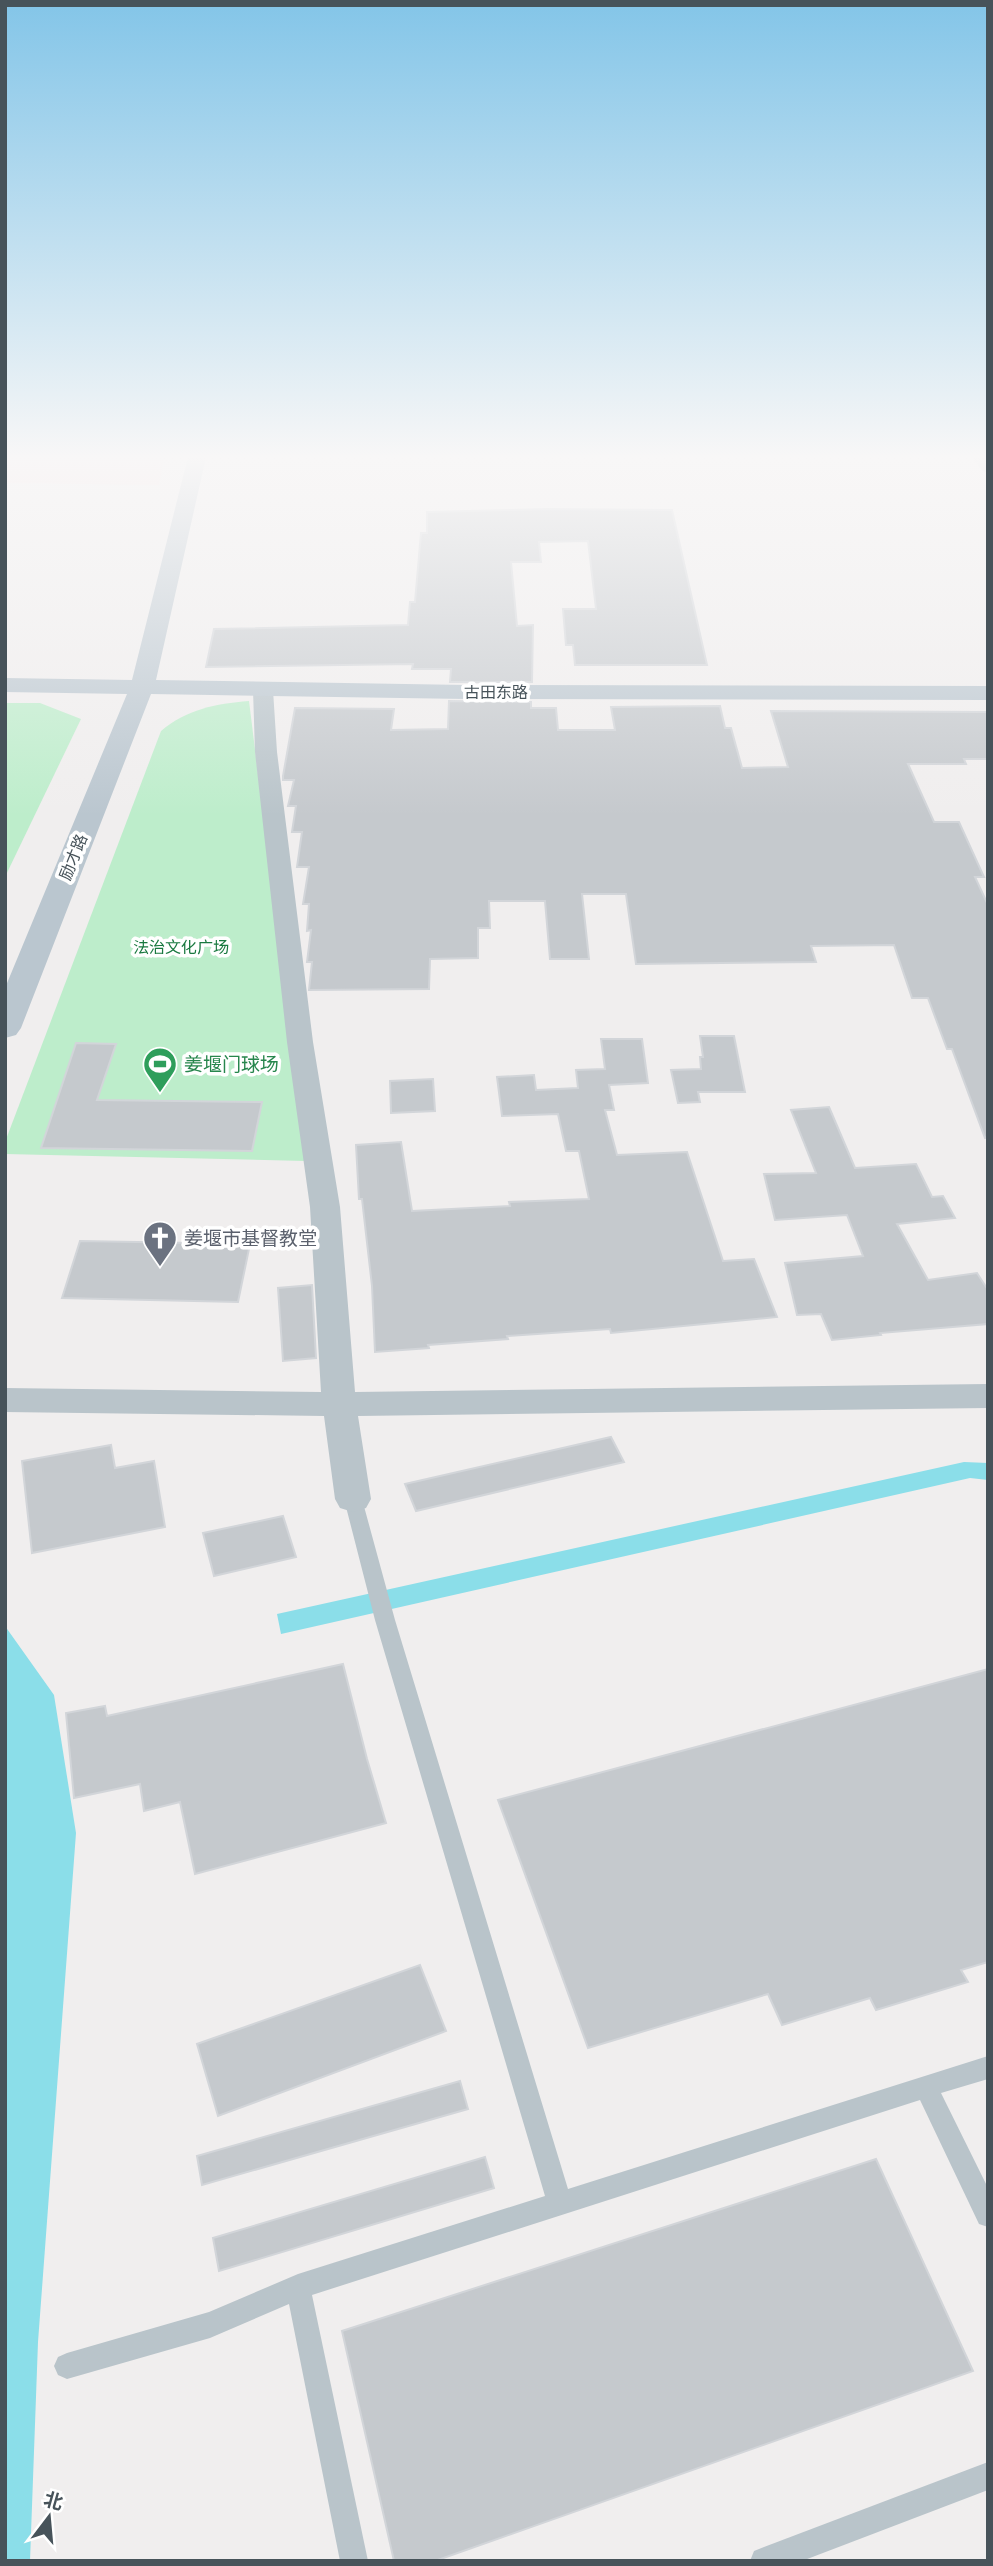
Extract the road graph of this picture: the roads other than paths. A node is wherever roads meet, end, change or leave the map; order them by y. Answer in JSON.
{"nodes":[{"id":1,"x":157,"y":577,"type":"edge"},
{"id":2,"x":164,"y":577,"type":"edge"},
{"id":3,"x":5,"y":685,"type":"edge"},
{"id":4,"x":133,"y":687,"type":"junction"},
{"id":5,"x":263,"y":690,"type":"junction"},
{"id":6,"x":988,"y":693,"type":"edge"},
{"id":7,"x":5,"y":972,"type":"edge"},
{"id":8,"x":5,"y":1028,"type":"edge"},
{"id":9,"x":988,"y":1396,"type":"edge"},
{"id":10,"x":5,"y":1400,"type":"edge"},
{"id":11,"x":339,"y":1404,"type":"junction"},
{"id":12,"x":354,"y":1499,"type":"joint"},
{"id":13,"x":988,"y":2067,"type":"edge"},
{"id":14,"x":926,"y":2087,"type":"junction"},
{"id":15,"x":561,"y":2204,"type":"junction"},
{"id":16,"x":988,"y":2215,"type":"edge"},
{"id":17,"x":298,"y":2287,"type":"junction"},
{"id":18,"x":67,"y":2366,"type":"dead end"},
{"id":19,"x":988,"y":2476,"type":"edge"},
{"id":20,"x":354,"y":2561,"type":"edge"},
{"id":21,"x":764,"y":2561,"type":"edge"}],
"edges":[{"from":1,"to":4,"type":"street"},
{"from":2,"to":4,"type":"street"},
{"from":3,"to":4,"type":"street","name":"古田东路"},
{"from":4,"to":5,"type":"street","name":"古田东路"},
{"from":4,"to":7,"type":"street","name":"励才路"},
{"from":4,"to":8,"type":"street","name":"励才路"},
{"from":5,"to":6,"type":"street","name":"古田东路"},
{"from":5,"to":11,"type":"street"},
{"from":9,"to":11,"type":"street"},
{"from":10,"to":11,"type":"street"},
{"from":11,"to":12,"type":"street"},
{"from":12,"to":15,"type":"lane"},
{"from":13,"to":14,"type":"lane"},
{"from":14,"to":15,"type":"lane"},
{"from":14,"to":16,"type":"lane"},
{"from":15,"to":17,"type":"lane"},
{"from":17,"to":18,"type":"lane"},
{"from":17,"to":20,"type":"lane"},
{"from":19,"to":21,"type":"lane"}]}
